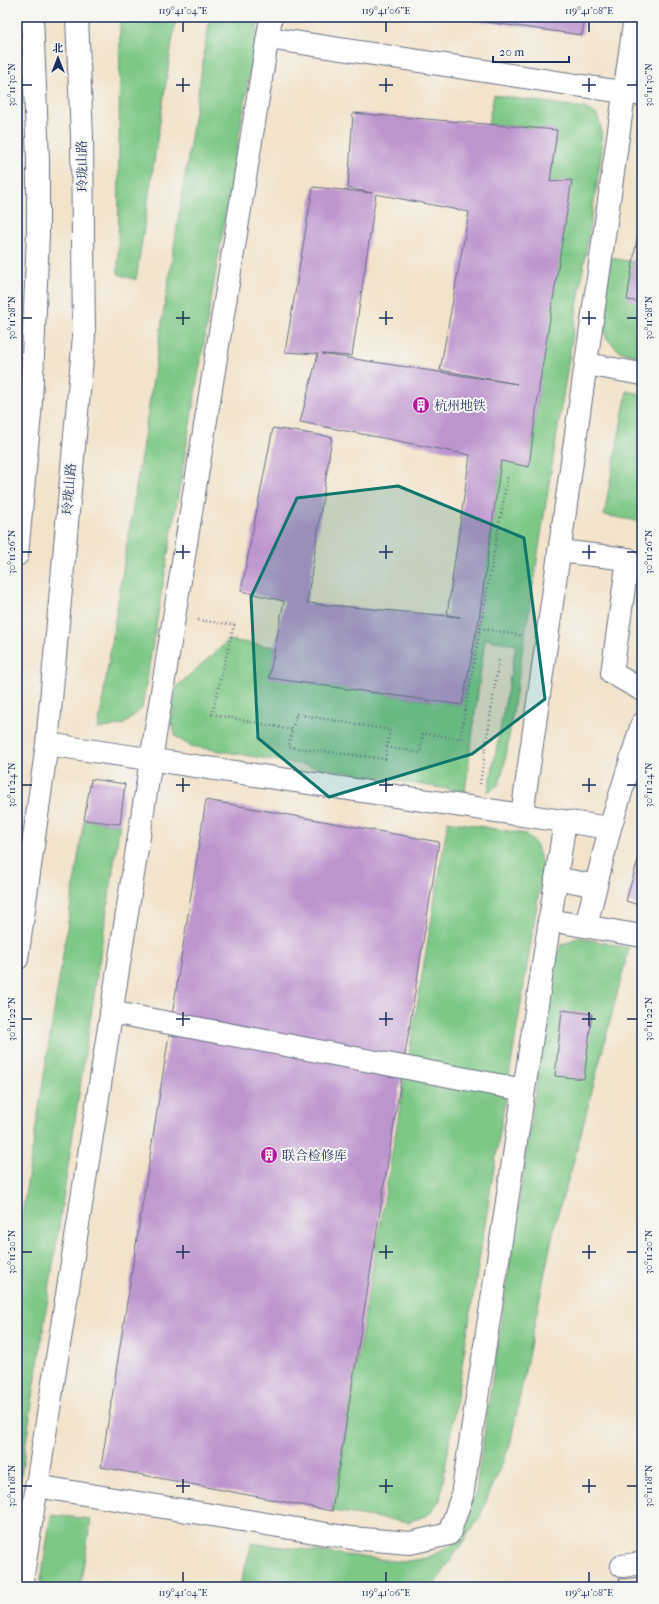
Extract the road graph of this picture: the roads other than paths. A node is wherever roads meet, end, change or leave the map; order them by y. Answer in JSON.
{"nodes":[{"id":1,"x":32,"y":17,"type":"edge"},
{"id":2,"x":76,"y":17,"type":"edge"},
{"id":3,"x":635,"y":17,"type":"edge"},
{"id":4,"x":270,"y":27,"type":"edge"},
{"id":5,"x":633,"y":94,"type":"edge"},
{"id":6,"x":586,"y":364,"type":"junction"},
{"id":7,"x":642,"y":374,"type":"edge"},
{"id":8,"x":559,"y":551,"type":"junction"},
{"id":9,"x":17,"y":555,"type":"edge"},
{"id":10,"x":642,"y":690,"type":"edge"},
{"id":11,"x":642,"y":724,"type":"edge"},
{"id":12,"x":47,"y":744,"type":"junction"},
{"id":13,"x":151,"y":760,"type":"junction"},
{"id":14,"x":522,"y":815,"type":"junction"},
{"id":15,"x":565,"y":821,"type":"junction"},
{"id":16,"x":610,"y":828,"type":"junction"},
{"id":17,"x":556,"y":878,"type":"junction"},
{"id":18,"x":596,"y":886,"type":"junction"},
{"id":19,"x":549,"y":920,"type":"junction"},
{"id":20,"x":586,"y":926,"type":"junction"},
{"id":21,"x":642,"y":936,"type":"edge"},
{"id":22,"x":17,"y":959,"type":"edge"},
{"id":23,"x":111,"y":1012,"type":"junction"},
{"id":24,"x":524,"y":1090,"type":"junction"},
{"id":25,"x":36,"y":1486,"type":"junction"},
{"id":26,"x":21,"y":1587,"type":"edge"}],
"edges":[{"from":1,"to":9,"type":"main road"},
{"from":2,"to":12,"type":"main road","name":"玲珑山路"},
{"from":3,"to":5,"type":"main road"},
{"from":4,"to":5,"type":"main road"},
{"from":4,"to":13,"type":"main road"},
{"from":5,"to":6,"type":"main road"},
{"from":6,"to":7,"type":"main road"},
{"from":6,"to":8,"type":"main road"},
{"from":8,"to":10,"type":"main road"},
{"from":8,"to":14,"type":"main road"},
{"from":11,"to":16,"type":"main road"},
{"from":12,"to":13,"type":"main road"},
{"from":12,"to":22,"type":"main road","name":"玲珑山路"},
{"from":13,"to":14,"type":"main road"},
{"from":13,"to":23,"type":"main road"},
{"from":14,"to":15,"type":"main road"},
{"from":15,"to":16,"type":"main road"},
{"from":15,"to":17,"type":"main road"},
{"from":16,"to":18,"type":"main road"},
{"from":17,"to":18,"type":"main road"},
{"from":17,"to":19,"type":"main road"},
{"from":18,"to":20,"type":"main road"},
{"from":19,"to":20,"type":"main road"},
{"from":19,"to":24,"type":"main road"},
{"from":20,"to":21,"type":"main road"},
{"from":23,"to":24,"type":"main road"},
{"from":23,"to":25,"type":"main road"},
{"from":24,"to":25,"type":"main road"},
{"from":25,"to":26,"type":"main road"}]}
